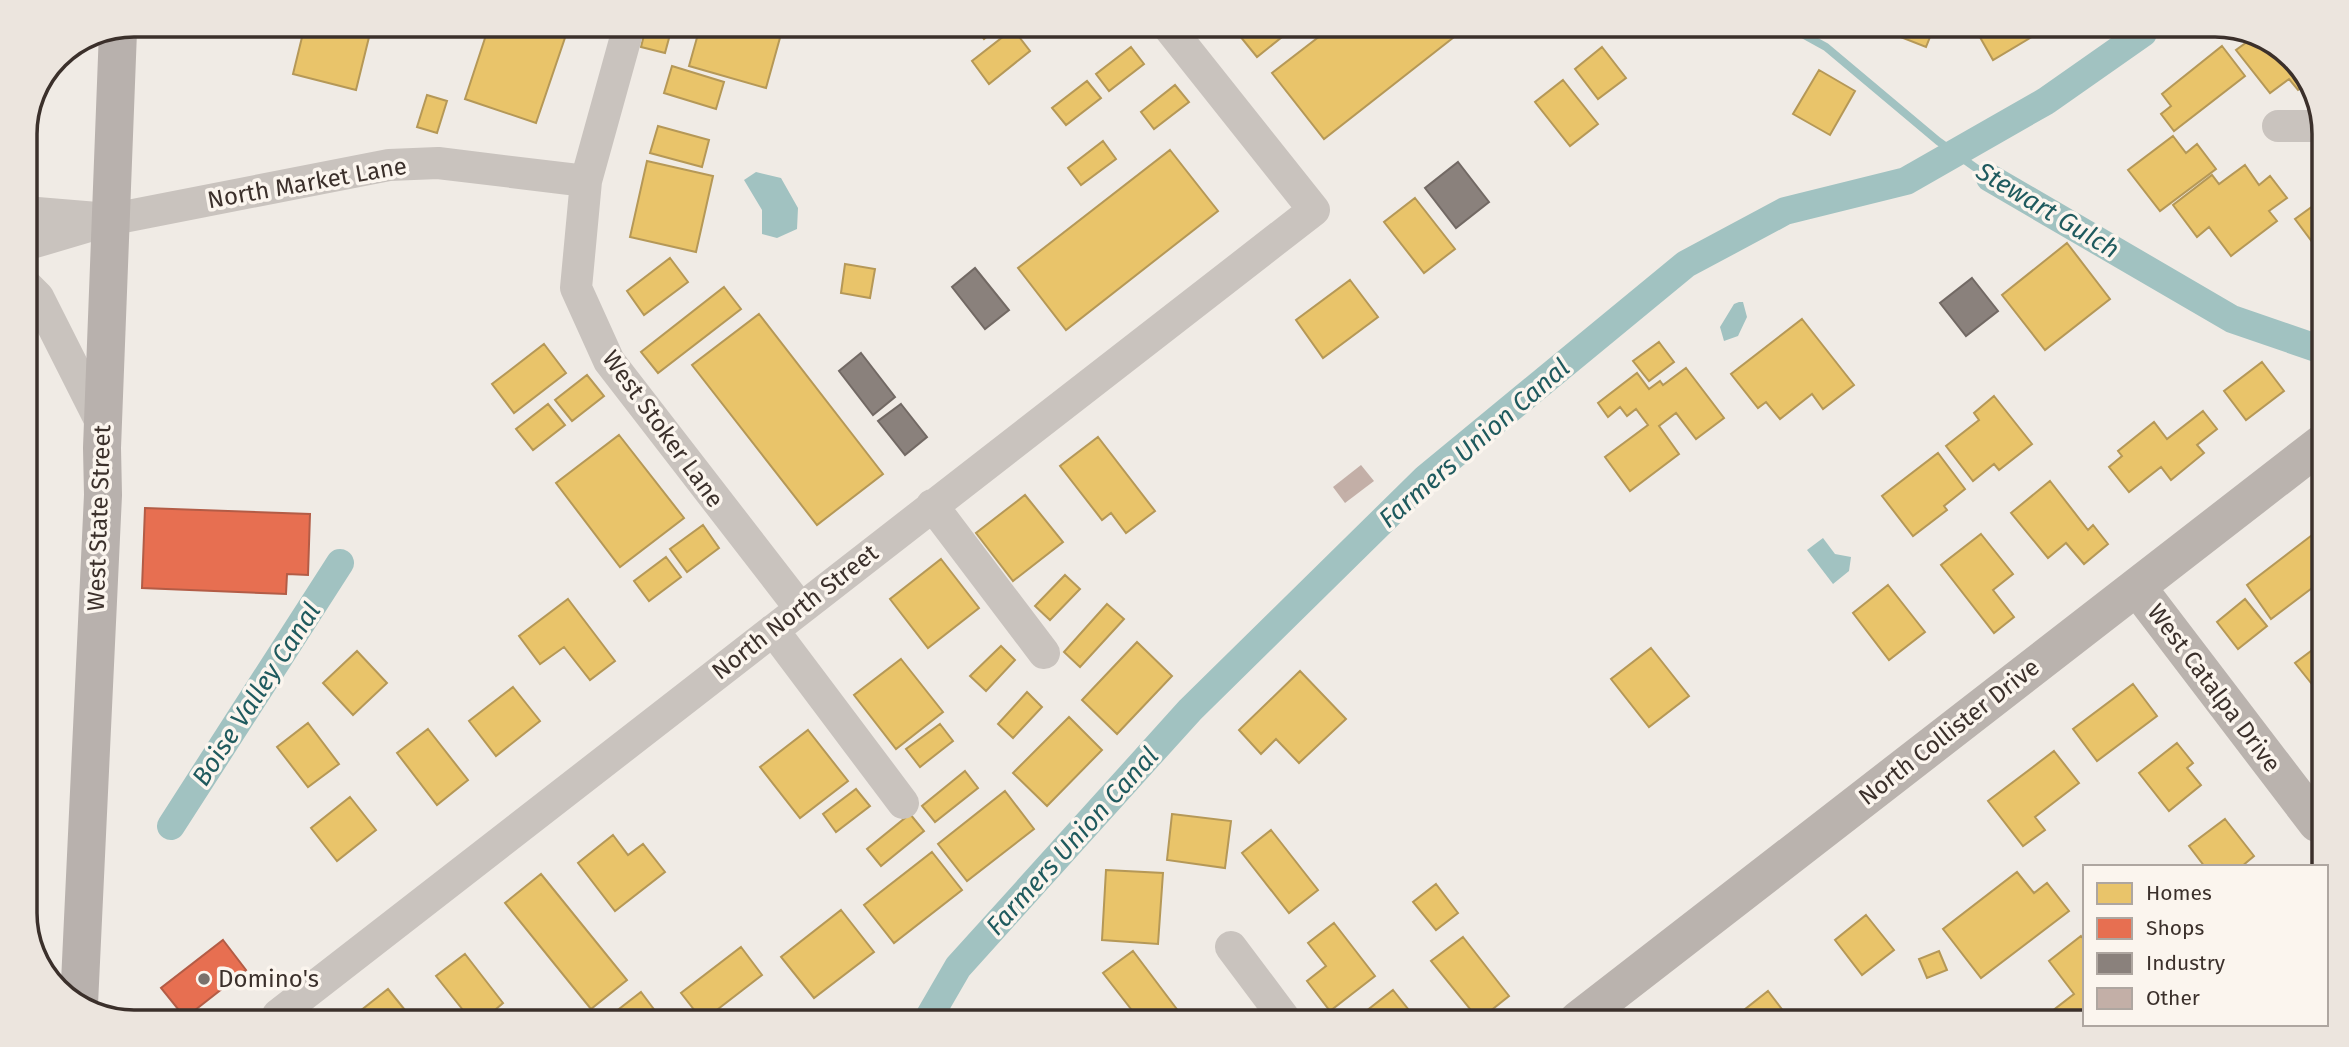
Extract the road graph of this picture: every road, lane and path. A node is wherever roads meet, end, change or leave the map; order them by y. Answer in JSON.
{"nodes":[{"id":1,"x":626,"y":37,"type":"edge"},
{"id":2,"x":1176,"y":37,"type":"edge"},
{"id":3,"x":118,"y":39,"type":"edge"},
{"id":4,"x":2278,"y":126,"type":"dead end"},
{"id":5,"x":2312,"y":126,"type":"edge"},
{"id":6,"x":586,"y":181,"type":"junction"},
{"id":7,"x":37,"y":213,"type":"edge"},
{"id":8,"x":113,"y":219,"type":"junction"},
{"id":9,"x":37,"y":242,"type":"edge"},
{"id":10,"x":37,"y":296,"type":"edge"},
{"id":11,"x":103,"y":426,"type":"junction"},
{"id":12,"x":2312,"y":451,"type":"edge"},
{"id":13,"x":932,"y":505,"type":"junction"},
{"id":14,"x":2137,"y":587,"type":"junction"},
{"id":15,"x":800,"y":608,"type":"junction"},
{"id":16,"x":773,"y":630,"type":"junction"},
{"id":17,"x":1044,"y":653,"type":"dead end"},
{"id":18,"x":903,"y":803,"type":"dead end"},
{"id":19,"x":2312,"y":816,"type":"edge"},
{"id":20,"x":1231,"y":947,"type":"dead end"},
{"id":21,"x":80,"y":993,"type":"edge"},
{"id":22,"x":289,"y":1010,"type":"edge"},
{"id":23,"x":1278,"y":1010,"type":"edge"},
{"id":24,"x":1591,"y":1010,"type":"edge"}],
"edges":[{"from":1,"to":6,"type":"street","name":"West Stoker Lane"},
{"from":2,"to":13,"type":"street","name":"North North Street"},
{"from":3,"to":8,"type":"main road","name":"West State Street"},
{"from":4,"to":5,"type":"street"},
{"from":6,"to":8,"type":"street","name":"North Market Lane"},
{"from":6,"to":15,"type":"street","name":"West Stoker Lane"},
{"from":7,"to":8,"type":"street"},
{"from":8,"to":9,"type":"street"},
{"from":8,"to":11,"type":"main road","name":"West State Street"},
{"from":10,"to":11,"type":"street"},
{"from":11,"to":21,"type":"main road","name":"West State Street"},
{"from":12,"to":14,"type":"street","name":"North Collister Drive"},
{"from":13,"to":15,"type":"street","name":"North North Street"},
{"from":13,"to":17,"type":"street"},
{"from":14,"to":19,"type":"street","name":"West Catalpa Drive"},
{"from":14,"to":24,"type":"street","name":"North Collister Drive"},
{"from":15,"to":16,"type":"street","name":"North North Street"},
{"from":16,"to":18,"type":"street"},
{"from":16,"to":22,"type":"street","name":"North North Street"},
{"from":20,"to":23,"type":"street"}]}
